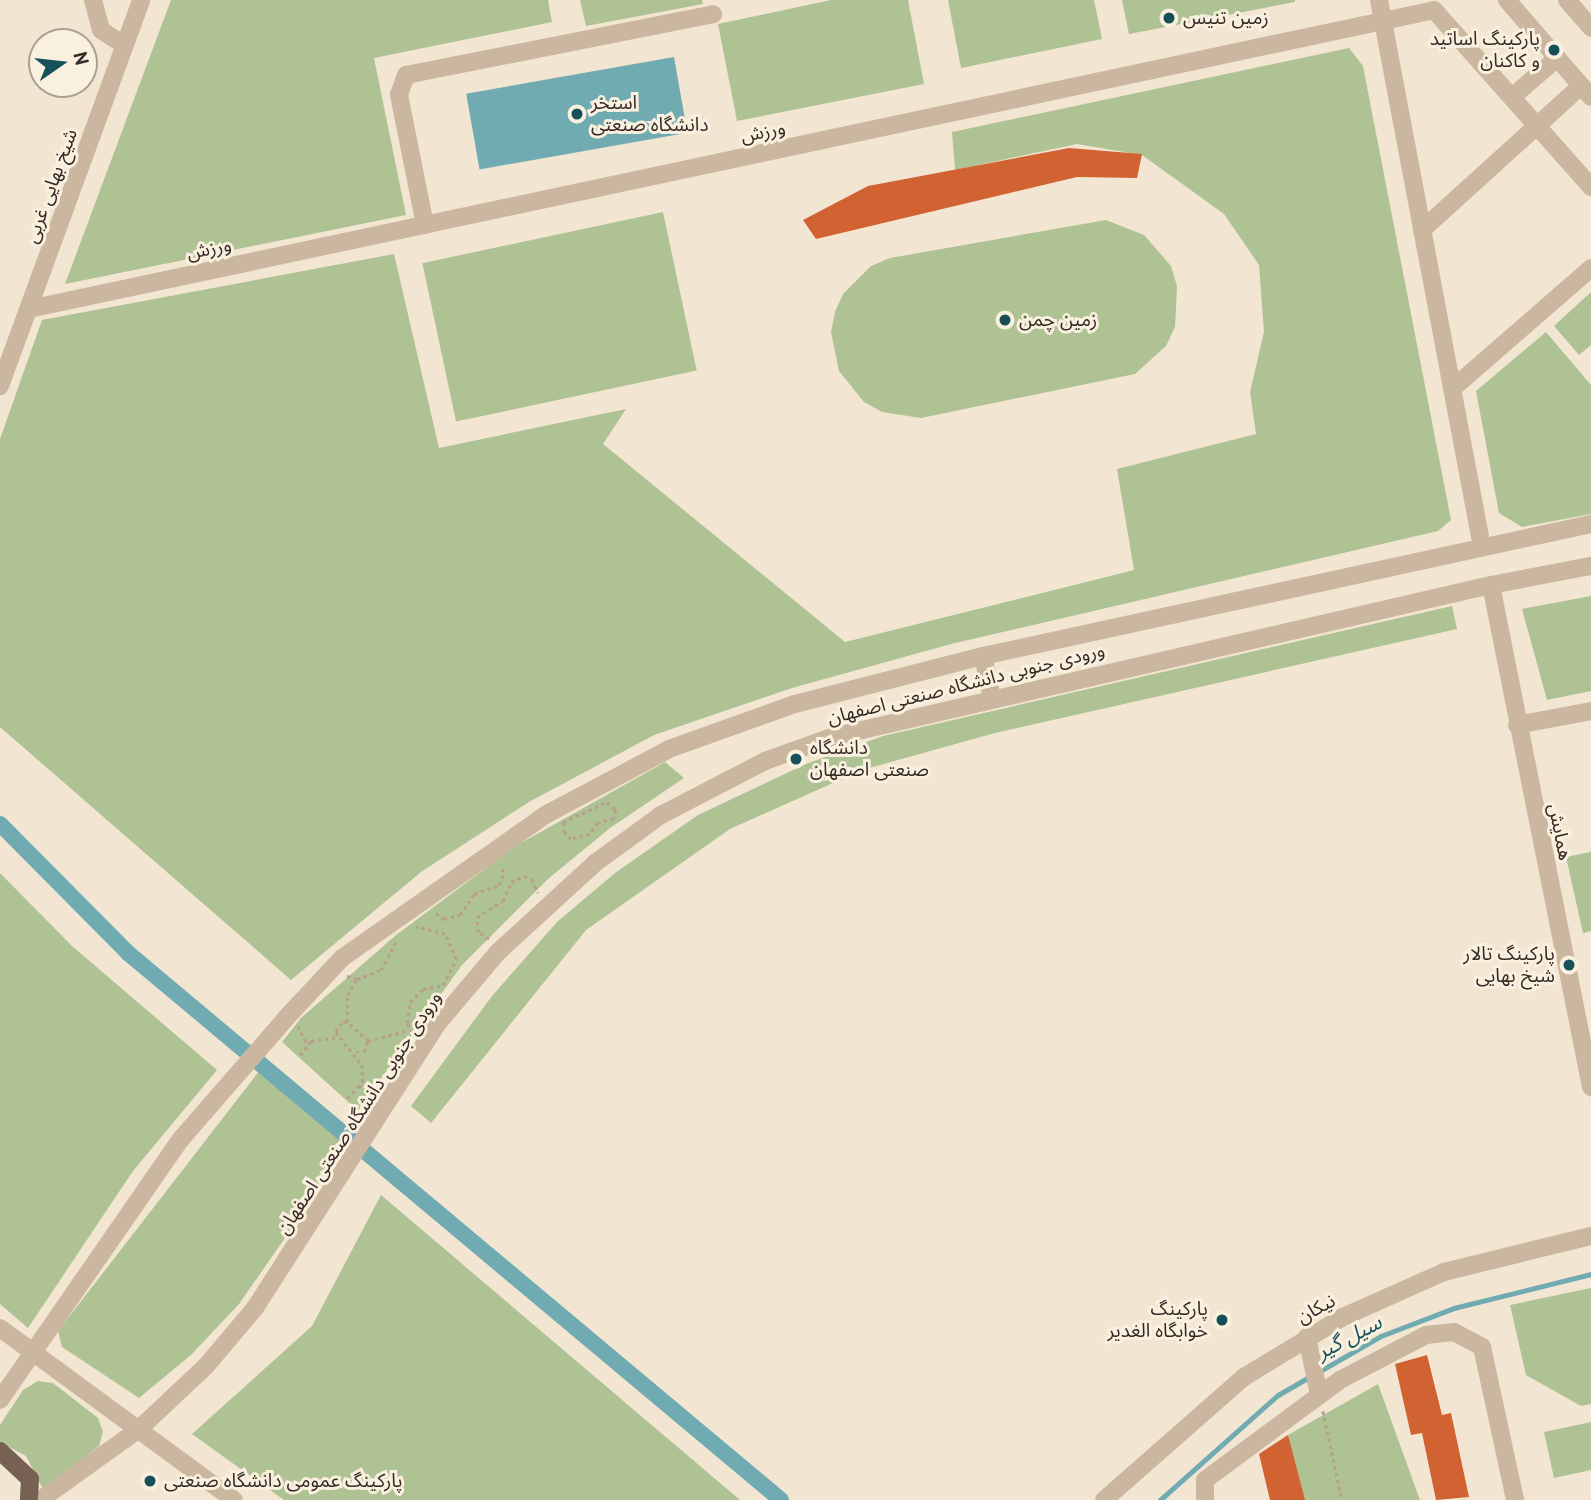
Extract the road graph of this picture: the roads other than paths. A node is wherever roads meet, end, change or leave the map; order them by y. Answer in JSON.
{"nodes":[{"id":1,"x":93,"y":0,"type":"edge"},
{"id":2,"x":141,"y":0,"type":"edge"},
{"id":3,"x":1379,"y":0,"type":"edge"},
{"id":4,"x":1507,"y":0,"type":"edge"},
{"id":5,"x":1567,"y":0,"type":"edge"},
{"id":6,"x":713,"y":13,"type":"dead end"},
{"id":7,"x":1383,"y":22,"type":"junction"},
{"id":8,"x":1591,"y":28,"type":"edge"},
{"id":9,"x":124,"y":45,"type":"junction"},
{"id":10,"x":1556,"y":60,"type":"junction"},
{"id":11,"x":1586,"y":92,"type":"edge"},
{"id":12,"x":1513,"y":96,"type":"junction"},
{"id":13,"x":1538,"y":125,"type":"junction"},
{"id":14,"x":1591,"y":187,"type":"edge"},
{"id":15,"x":425,"y":225,"type":"junction"},
{"id":16,"x":1422,"y":230,"type":"junction"},
{"id":17,"x":1591,"y":268,"type":"edge"},
{"id":18,"x":29,"y":309,"type":"junction"},
{"id":19,"x":0,"y":386,"type":"edge"},
{"id":20,"x":1452,"y":389,"type":"junction"},
{"id":21,"x":1591,"y":524,"type":"edge"},
{"id":22,"x":1482,"y":547,"type":"junction"},
{"id":23,"x":1591,"y":566,"type":"edge"},
{"id":24,"x":1491,"y":585,"type":"junction"},
{"id":25,"x":983,"y":656,"type":"junction"},
{"id":26,"x":992,"y":698,"type":"junction"},
{"id":27,"x":1591,"y":711,"type":"edge"},
{"id":28,"x":1517,"y":725,"type":"junction"},
{"id":29,"x":1591,"y":1087,"type":"edge"},
{"id":30,"x":1591,"y":1236,"type":"edge"},
{"id":31,"x":0,"y":1328,"type":"edge"},
{"id":32,"x":1307,"y":1338,"type":"junction"},
{"id":33,"x":31,"y":1355,"type":"junction"},
{"id":34,"x":1319,"y":1395,"type":"junction"},
{"id":35,"x":0,"y":1400,"type":"edge"},
{"id":36,"x":139,"y":1429,"type":"junction"},
{"id":37,"x":0,"y":1451,"type":"edge"},
{"id":38,"x":29,"y":1500,"type":"edge"},
{"id":39,"x":40,"y":1500,"type":"edge"},
{"id":40,"x":234,"y":1500,"type":"edge"},
{"id":41,"x":1104,"y":1500,"type":"edge"},
{"id":42,"x":1205,"y":1500,"type":"edge"},
{"id":43,"x":1515,"y":1500,"type":"edge"}],
"edges":[{"from":1,"to":9,"type":"street"},
{"from":2,"to":9,"type":"street","name":"شیخ بهایی غربی"},
{"from":3,"to":7,"type":"street"},
{"from":4,"to":10,"type":"street"},
{"from":5,"to":8,"type":"street"},
{"from":6,"to":15,"type":"street"},
{"from":7,"to":12,"type":"street","name":"ورزش"},
{"from":7,"to":15,"type":"street","name":"ورزش"},
{"from":7,"to":16,"type":"street"},
{"from":9,"to":18,"type":"street","name":"شیخ بهایی غربی"},
{"from":10,"to":11,"type":"street"},
{"from":10,"to":12,"type":"street"},
{"from":11,"to":13,"type":"street"},
{"from":12,"to":13,"type":"street"},
{"from":13,"to":14,"type":"street"},
{"from":13,"to":16,"type":"street"},
{"from":15,"to":18,"type":"street","name":"ورزش"},
{"from":16,"to":20,"type":"street"},
{"from":17,"to":20,"type":"street"},
{"from":18,"to":19,"type":"street","name":"شیخ بهایی غربی"},
{"from":20,"to":22,"type":"street"},
{"from":21,"to":22,"type":"street","name":"ورودی جنوبی دانشگاه صنعتی اصفهان"},
{"from":22,"to":25,"type":"street","name":"ورودی جنوبی دانشگاه صنعتی اصفهان"},
{"from":23,"to":24,"type":"street","name":"ورودی جنوبی دانشگاه صنعتی اصفهان"},
{"from":24,"to":26,"type":"street","name":"ورودی جنوبی دانشگاه صنعتی اصفهان"},
{"from":24,"to":28,"type":"street","name":"همایش"},
{"from":25,"to":26,"type":"street"},
{"from":25,"to":33,"type":"street","name":"ورودی جنوبی دانشگاه صنعتی اصفهان"},
{"from":26,"to":36,"type":"street","name":"ورودی جنوبی دانشگاه صنعتی اصفهان"},
{"from":27,"to":28,"type":"street"},
{"from":28,"to":29,"type":"street","name":"همایش"},
{"from":30,"to":32,"type":"street","name":"نیکان"},
{"from":31,"to":33,"type":"street"},
{"from":32,"to":34,"type":"street"},
{"from":32,"to":41,"type":"street","name":"نیکان"},
{"from":33,"to":35,"type":"street","name":"ورودی جنوبی دانشگاه صنعتی اصفهان"},
{"from":33,"to":36,"type":"street"},
{"from":34,"to":42,"type":"street"},
{"from":34,"to":43,"type":"street"},
{"from":36,"to":39,"type":"street","name":"ورودی جنوبی دانشگاه صنعتی اصفهان"},
{"from":36,"to":40,"type":"street"},
{"from":37,"to":38,"type":"main road"}]}
